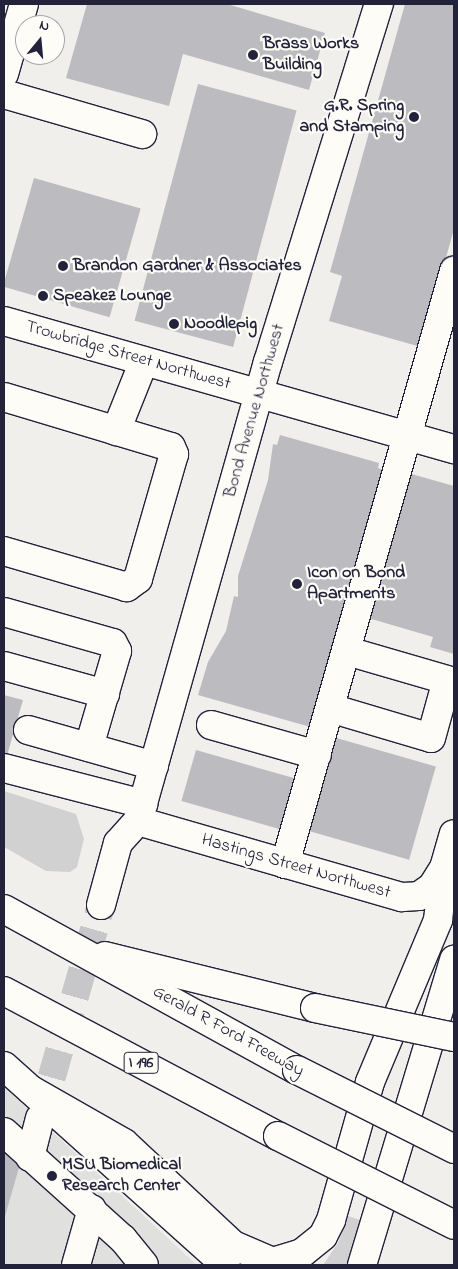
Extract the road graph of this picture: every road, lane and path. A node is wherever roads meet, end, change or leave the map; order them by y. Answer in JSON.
{"nodes":[{"id":1,"x":24,"y":4,"type":"edge"},
{"id":2,"x":380,"y":4,"type":"edge"},
{"id":3,"x":4,"y":74,"type":"edge"},
{"id":4,"x":4,"y":94,"type":"edge"},
{"id":5,"x":142,"y":134,"type":"dead end"},
{"id":6,"x":454,"y":271,"type":"edge"},
{"id":7,"x":4,"y":321,"type":"edge"},
{"id":8,"x":144,"y":361,"type":"junction"},
{"id":9,"x":259,"y":393,"type":"junction"},
{"id":10,"x":4,"y":397,"type":"edge"},
{"id":11,"x":123,"y":433,"type":"junction"},
{"id":12,"x":408,"y":436,"type":"junction"},
{"id":13,"x":454,"y":449,"type":"edge"},
{"id":14,"x":4,"y":551,"type":"edge"},
{"id":15,"x":4,"y":612,"type":"edge"},
{"id":16,"x":347,"y":651,"type":"junction"},
{"id":17,"x":4,"y":666,"type":"edge"},
{"id":18,"x":105,"y":694,"type":"junction"},
{"id":19,"x":330,"y":708,"type":"junction"},
{"id":20,"x":211,"y":725,"type":"dead end"},
{"id":21,"x":28,"y":730,"type":"dead end"},
{"id":22,"x":89,"y":747,"type":"junction"},
{"id":23,"x":317,"y":755,"type":"junction"},
{"id":24,"x":154,"y":766,"type":"junction"},
{"id":25,"x":4,"y":768,"type":"edge"},
{"id":26,"x":140,"y":813,"type":"junction"},
{"id":27,"x":454,"y":834,"type":"edge"},
{"id":28,"x":286,"y":864,"type":"junction"},
{"id":29,"x":444,"y":868,"type":"junction"},
{"id":30,"x":101,"y":905,"type":"tunnel mouth"},
{"id":31,"x":4,"y":909,"type":"edge"},
{"id":32,"x":82,"y":951,"type":"junction"},
{"id":33,"x":454,"y":960,"type":"edge"},
{"id":34,"x":4,"y":991,"type":"edge"},
{"id":35,"x":454,"y":1037,"type":"edge"},
{"id":36,"x":4,"y":1066,"type":"edge"},
{"id":37,"x":31,"y":1090,"type":"junction"},
{"id":38,"x":40,"y":1118,"type":"tunnel mouth"},
{"id":39,"x":4,"y":1132,"type":"edge"},
{"id":40,"x":454,"y":1149,"type":"edge"},
{"id":41,"x":30,"y":1157,"type":"junction"},
{"id":42,"x":92,"y":1209,"type":"junction"},
{"id":43,"x":454,"y":1225,"type":"edge"},
{"id":44,"x":76,"y":1265,"type":"edge"},
{"id":45,"x":144,"y":1265,"type":"edge"},
{"id":46,"x":226,"y":1265,"type":"edge"},
{"id":47,"x":362,"y":1265,"type":"edge"}],
"edges":[{"from":1,"to":3,"type":"main road"},
{"from":2,"to":9,"type":"main road","name":"Bond Avenue Northwest"},
{"from":4,"to":5,"type":"main road"},
{"from":6,"to":12,"type":"main road"},
{"from":7,"to":8,"type":"main road","name":"Trowbridge Street Northwest"},
{"from":8,"to":9,"type":"main road","name":"Trowbridge Street Northwest"},
{"from":8,"to":11,"type":"main road"},
{"from":9,"to":12,"type":"main road","name":"Trowbridge Street Northwest"},
{"from":9,"to":24,"type":"main road","name":"Bond Avenue Northwest"},
{"from":10,"to":11,"type":"main road"},
{"from":11,"to":14,"type":"main road"},
{"from":12,"to":13,"type":"main road","name":"Trowbridge Street Northwest"},
{"from":12,"to":16,"type":"main road"},
{"from":15,"to":18,"type":"main road"},
{"from":16,"to":19,"type":"main road"},
{"from":16,"to":19,"type":"main road"},
{"from":17,"to":18,"type":"main road"},
{"from":18,"to":22,"type":"main road"},
{"from":19,"to":23,"type":"main road"},
{"from":20,"to":23,"type":"main road"},
{"from":21,"to":22,"type":"main road"},
{"from":22,"to":24,"type":"main road"},
{"from":23,"to":28,"type":"main road"},
{"from":24,"to":26,"type":"main road","name":"Bond Avenue Northwest"},
{"from":25,"to":26,"type":"main road","name":"Hastings Street Northwest"},
{"from":26,"to":28,"type":"main road","name":"Hastings Street Northwest"},
{"from":26,"to":30,"type":"main road"},
{"from":27,"to":29,"type":"main road"},
{"from":28,"to":29,"type":"main road","name":"Hastings Street Northwest"},
{"from":29,"to":37,"type":"main road"},
{"from":31,"to":32,"type":"main road","name":"Gerald R Ford Freeway"},
{"from":32,"to":35,"type":"main road","bridge":true},
{"from":32,"to":40,"type":"main road","name":"Gerald R Ford Freeway","bridge":true},
{"from":33,"to":47,"type":"main road"},
{"from":34,"to":43,"type":"main road","number":"I 196","bridge":true},
{"from":36,"to":37,"type":"main road"},
{"from":37,"to":46,"type":"main road"},
{"from":38,"to":41,"type":"main road"},
{"from":39,"to":41,"type":"main road"},
{"from":41,"to":42,"type":"main road"},
{"from":42,"to":44,"type":"main road"},
{"from":42,"to":45,"type":"main road"}]}
